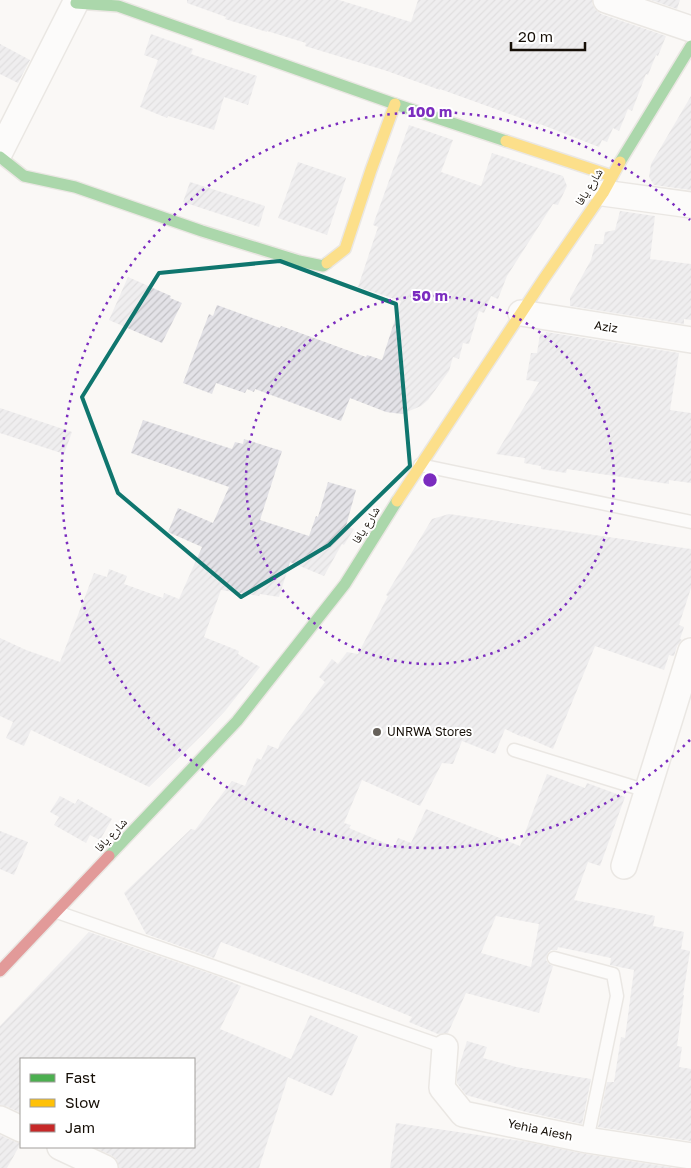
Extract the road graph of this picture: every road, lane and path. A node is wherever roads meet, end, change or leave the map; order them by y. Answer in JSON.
{"nodes":[{"id":1,"x":606,"y":0,"type":"edge"},
{"id":2,"x":77,"y":1,"type":"edge"},
{"id":3,"x":691,"y":29,"type":"edge"},
{"id":4,"x":691,"y":46,"type":"edge"},
{"id":5,"x":395,"y":104,"type":"junction"},
{"id":6,"x":0,"y":152,"type":"edge"},
{"id":7,"x":0,"y":157,"type":"edge"},
{"id":8,"x":607,"y":185,"type":"junction"},
{"id":9,"x":691,"y":205,"type":"edge"},
{"id":10,"x":521,"y":313,"type":"junction"},
{"id":11,"x":691,"y":340,"type":"edge"},
{"id":12,"x":420,"y":464,"type":"junction"},
{"id":13,"x":691,"y":522,"type":"edge"},
{"id":14,"x":691,"y":651,"type":"edge"},
{"id":15,"x":514,"y":750,"type":"dead end"},
{"id":16,"x":647,"y":791,"type":"junction"},
{"id":17,"x":624,"y":866,"type":"dead end"},
{"id":18,"x":57,"y":912,"type":"junction"},
{"id":19,"x":554,"y":958,"type":"dead end"},
{"id":20,"x":0,"y":971,"type":"edge"},
{"id":21,"x":446,"y":1047,"type":"joint"},
{"id":22,"x":0,"y":1119,"type":"edge"},
{"id":23,"x":20,"y":1129,"type":"edge"},
{"id":24,"x":586,"y":1140,"type":"junction"},
{"id":25,"x":62,"y":1148,"type":"edge"},
{"id":26,"x":691,"y":1156,"type":"edge"},
{"id":27,"x":105,"y":1168,"type":"edge"}],
"edges":[{"from":1,"to":3,"type":"street"},
{"from":2,"to":5,"type":"street"},
{"from":2,"to":6,"type":"street"},
{"from":4,"to":8,"type":"street","name":"شارع يافا"},
{"from":5,"to":7,"type":"street"},
{"from":5,"to":8,"type":"street"},
{"from":8,"to":9,"type":"street"},
{"from":8,"to":10,"type":"street","name":"شارع يافا"},
{"from":10,"to":11,"type":"street","name":"Aziz"},
{"from":10,"to":12,"type":"street","name":"شارع يافا"},
{"from":12,"to":13,"type":"lane"},
{"from":12,"to":18,"type":"street","name":"شارع يافا"},
{"from":14,"to":16,"type":"street"},
{"from":15,"to":16,"type":"lane"},
{"from":16,"to":17,"type":"street"},
{"from":18,"to":20,"type":"street","name":"شارع يافا"},
{"from":18,"to":21,"type":"lane"},
{"from":19,"to":24,"type":"lane"},
{"from":21,"to":24,"type":"street","name":"Yehia Aiesh"},
{"from":22,"to":23,"type":"street"},
{"from":24,"to":26,"type":"street","name":"Yehia Aiesh"},
{"from":25,"to":27,"type":"street"}]}
